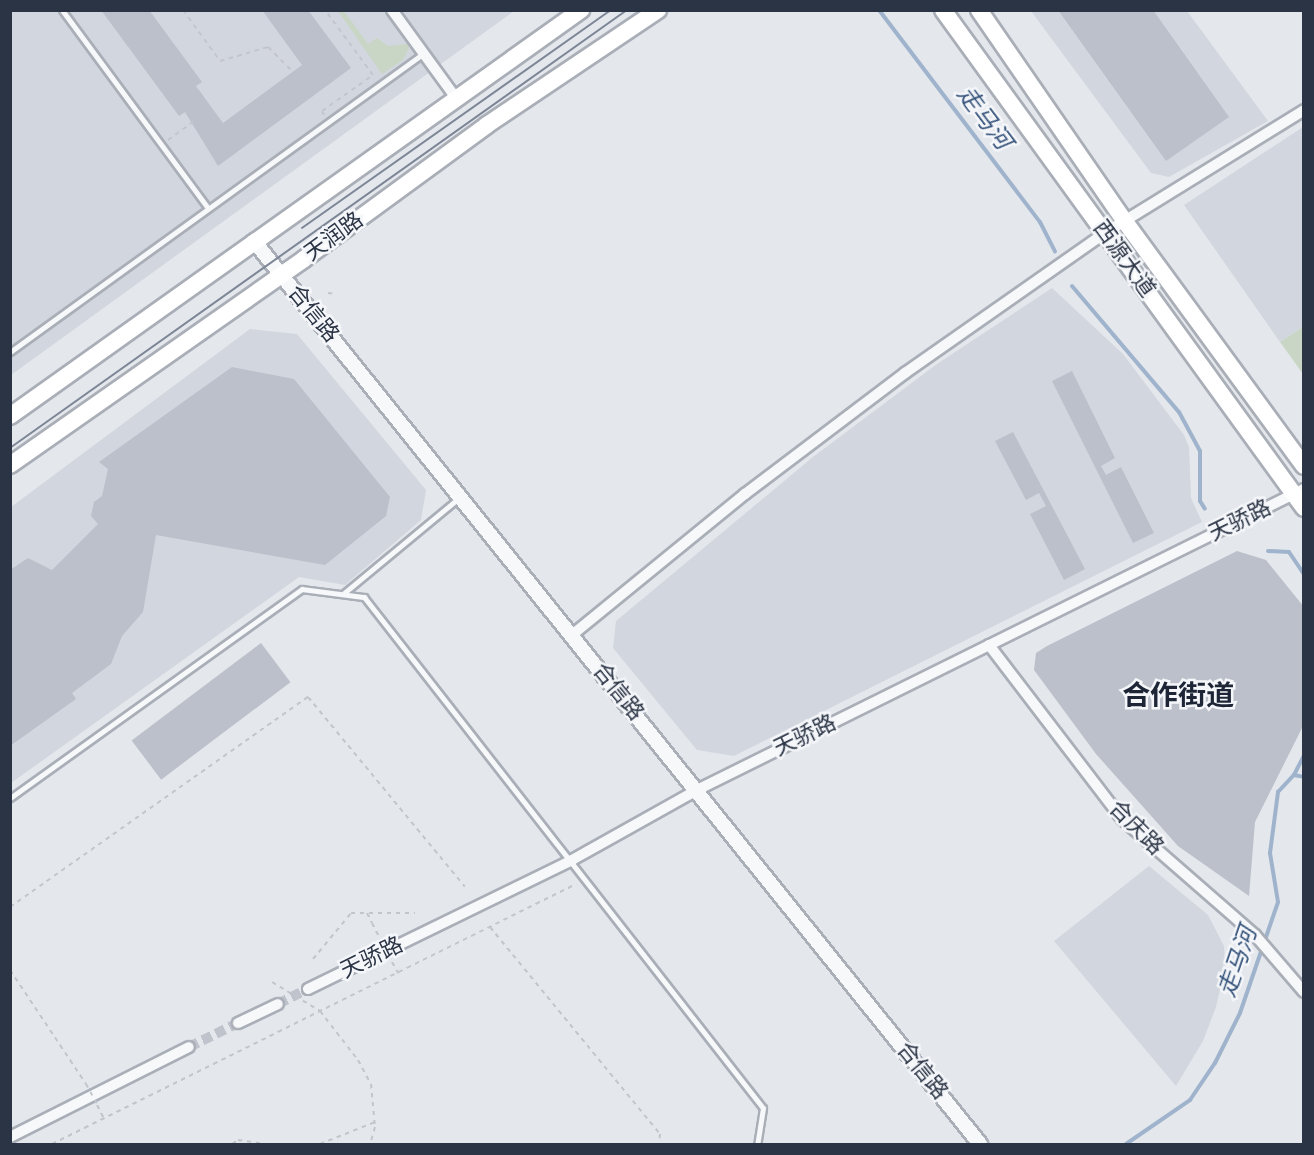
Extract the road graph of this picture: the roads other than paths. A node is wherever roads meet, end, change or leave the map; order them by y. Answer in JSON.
{"nodes":[{"id":1,"x":62,"y":10,"type":"edge"},
{"id":2,"x":392,"y":10,"type":"edge"},
{"id":3,"x":581,"y":10,"type":"edge"},
{"id":4,"x":658,"y":10,"type":"edge"},
{"id":5,"x":943,"y":10,"type":"edge"},
{"id":6,"x":979,"y":10,"type":"edge"},
{"id":7,"x":424,"y":53,"type":"junction"},
{"id":8,"x":456,"y":98,"type":"junction"},
{"id":9,"x":1304,"y":110,"type":"edge"},
{"id":10,"x":207,"y":207,"type":"junction"},
{"id":11,"x":1126,"y":223,"type":"junction"},
{"id":12,"x":1105,"y":233,"type":"junction"},
{"id":13,"x":254,"y":241,"type":"junction"},
{"id":14,"x":281,"y":274,"type":"junction"},
{"id":15,"x":10,"y":352,"type":"edge"},
{"id":16,"x":10,"y":416,"type":"edge"},
{"id":17,"x":10,"y":465,"type":"edge"},
{"id":18,"x":1304,"y":466,"type":"edge"},
{"id":19,"x":460,"y":497,"type":"junction"},
{"id":20,"x":1300,"y":497,"type":"edge"},
{"id":21,"x":344,"y":593,"type":"junction"},
{"id":22,"x":572,"y":635,"type":"junction"},
{"id":23,"x":989,"y":645,"type":"junction"},
{"id":24,"x":697,"y":790,"type":"junction"},
{"id":25,"x":10,"y":798,"type":"edge"},
{"id":26,"x":572,"y":860,"type":"junction"},
{"id":27,"x":308,"y":989,"type":"tunnel mouth"},
{"id":28,"x":1304,"y":992,"type":"edge"},
{"id":29,"x":278,"y":1004,"type":"tunnel mouth"},
{"id":30,"x":238,"y":1023,"type":"tunnel mouth"},
{"id":31,"x":189,"y":1047,"type":"tunnel mouth"},
{"id":32,"x":10,"y":1137,"type":"edge"},
{"id":33,"x":757,"y":1144,"type":"edge"},
{"id":34,"x":980,"y":1144,"type":"edge"}],
"edges":[{"from":1,"to":10,"type":"lane"},
{"from":2,"to":7,"type":"street"},
{"from":3,"to":8,"type":"main road","name":"天润路"},
{"from":4,"to":14,"type":"main road","name":"天润路"},
{"from":5,"to":12,"type":"main road","name":"西源大道"},
{"from":6,"to":11,"type":"main road","name":"西源大道"},
{"from":7,"to":8,"type":"street"},
{"from":7,"to":10,"type":"lane"},
{"from":8,"to":13,"type":"main road","name":"天润路"},
{"from":9,"to":11,"type":"street"},
{"from":10,"to":15,"type":"lane"},
{"from":11,"to":12,"type":"street"},
{"from":11,"to":18,"type":"main road","name":"西源大道"},
{"from":12,"to":20,"type":"main road","name":"西源大道"},
{"from":12,"to":22,"type":"street"},
{"from":13,"to":14,"type":"street","name":"合信路"},
{"from":13,"to":16,"type":"main road","name":"天润路"},
{"from":14,"to":17,"type":"main road","name":"天润路"},
{"from":14,"to":19,"type":"street","name":"合信路"},
{"from":19,"to":21,"type":"lane"},
{"from":19,"to":22,"type":"street","name":"合信路"},
{"from":20,"to":23,"type":"street","name":"天骄路"},
{"from":21,"to":25,"type":"lane"},
{"from":21,"to":26,"type":"lane"},
{"from":22,"to":24,"type":"street","name":"合信路"},
{"from":23,"to":24,"type":"street","name":"天骄路"},
{"from":23,"to":28,"type":"street","name":"合庆路"},
{"from":24,"to":26,"type":"street","name":"天骄路"},
{"from":24,"to":34,"type":"street","name":"合信路"},
{"from":26,"to":27,"type":"street","name":"天骄路"},
{"from":26,"to":33,"type":"lane"},
{"from":29,"to":30,"type":"street"},
{"from":31,"to":32,"type":"street"}]}
